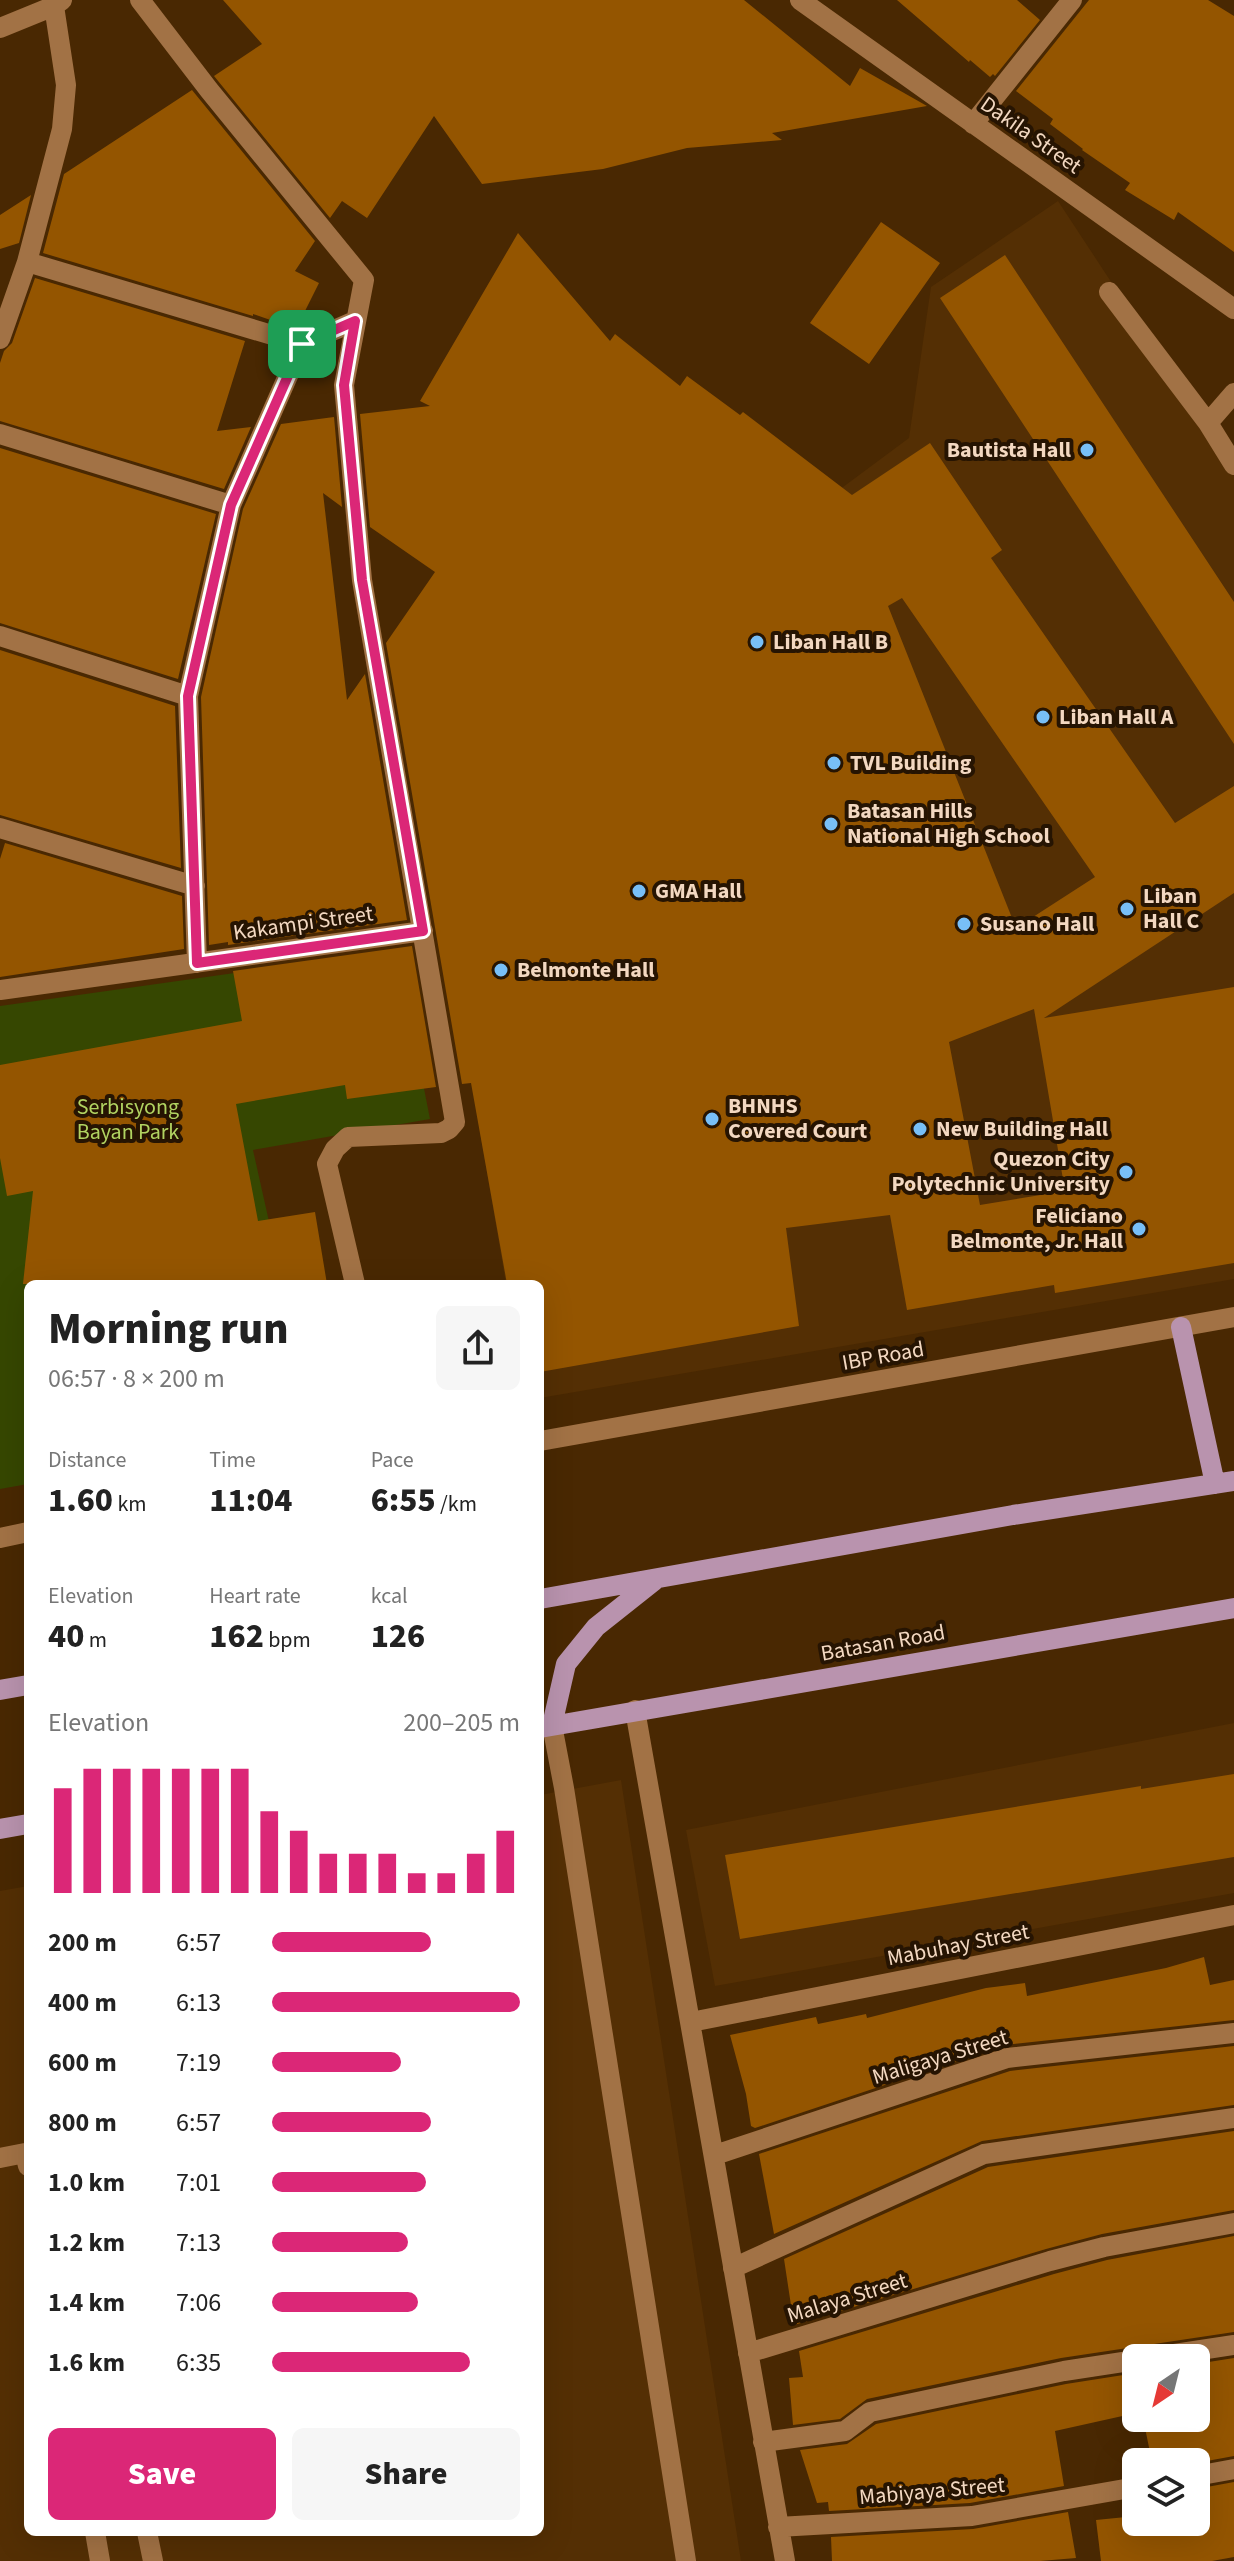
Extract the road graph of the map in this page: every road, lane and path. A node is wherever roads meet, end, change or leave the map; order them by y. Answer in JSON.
{"nodes":[{"id":1,"x":140,"y":0,"type":"edge"},
{"id":2,"x":800,"y":0,"type":"edge"},
{"id":3,"x":1072,"y":0,"type":"edge"},
{"id":4,"x":58,"y":3,"type":"edge"},
{"id":5,"x":828,"y":8,"type":"edge"},
{"id":6,"x":0,"y":28,"type":"edge"},
{"id":7,"x":973,"y":124,"type":"junction"},
{"id":8,"x":27,"y":262,"type":"junction"},
{"id":9,"x":1109,"y":292,"type":"dead end"},
{"id":10,"x":1234,"y":309,"type":"edge"},
{"id":11,"x":355,"y":321,"type":"junction"},
{"id":12,"x":0,"y":339,"type":"edge"},
{"id":13,"x":302,"y":344,"type":"junction"},
{"id":14,"x":1234,"y":393,"type":"edge"},
{"id":15,"x":1208,"y":423,"type":"junction"},
{"id":16,"x":0,"y":434,"type":"edge"},
{"id":17,"x":1234,"y":465,"type":"edge"},
{"id":18,"x":231,"y":505,"type":"junction"},
{"id":19,"x":0,"y":636,"type":"edge"},
{"id":20,"x":188,"y":696,"type":"junction"},
{"id":21,"x":0,"y":828,"type":"edge"},
{"id":22,"x":195,"y":886,"type":"junction"},
{"id":23,"x":423,"y":931,"type":"junction"},
{"id":24,"x":197,"y":963,"type":"junction"},
{"id":25,"x":0,"y":990,"type":"edge"},
{"id":26,"x":354,"y":1280,"type":"edge"},
{"id":27,"x":1234,"y":1317,"type":"edge"},
{"id":28,"x":1181,"y":1327,"type":"junction"},
{"id":29,"x":544,"y":1440,"type":"edge"},
{"id":30,"x":1224,"y":1483,"type":"edge"},
{"id":31,"x":24,"y":1533,"type":"edge"},
{"id":32,"x":0,"y":1538,"type":"edge"},
{"id":33,"x":658,"y":1579,"type":"junction"},
{"id":34,"x":544,"y":1598,"type":"edge"},
{"id":35,"x":1234,"y":1608,"type":"edge"},
{"id":36,"x":24,"y":1686,"type":"edge"},
{"id":37,"x":0,"y":1690,"type":"edge"},
{"id":38,"x":635,"y":1710,"type":"junction"},
{"id":39,"x":546,"y":1726,"type":"edge"},
{"id":40,"x":24,"y":1825,"type":"edge"},
{"id":41,"x":0,"y":1829,"type":"edge"},
{"id":42,"x":1234,"y":1915,"type":"edge"},
{"id":43,"x":691,"y":2022,"type":"junction"},
{"id":44,"x":1234,"y":2033,"type":"edge"},
{"id":45,"x":1234,"y":2118,"type":"edge"},
{"id":46,"x":24,"y":2153,"type":"edge"},
{"id":47,"x":715,"y":2155,"type":"junction"},
{"id":48,"x":0,"y":2158,"type":"edge"},
{"id":49,"x":1234,"y":2223,"type":"edge"},
{"id":50,"x":733,"y":2268,"type":"junction"},
{"id":51,"x":1234,"y":2345,"type":"edge"},
{"id":52,"x":1210,"y":2349,"type":"edge"},
{"id":53,"x":748,"y":2353,"type":"junction"},
{"id":54,"x":1122,"y":2362,"type":"edge"},
{"id":55,"x":763,"y":2442,"type":"junction"},
{"id":56,"x":1234,"y":2469,"type":"edge"},
{"id":57,"x":1210,"y":2473,"type":"edge"},
{"id":58,"x":1122,"y":2489,"type":"edge"},
{"id":59,"x":778,"y":2527,"type":"junction"},
{"id":60,"x":96,"y":2536,"type":"edge"},
{"id":61,"x":148,"y":2536,"type":"edge"},
{"id":62,"x":100,"y":2561,"type":"edge"},
{"id":63,"x":153,"y":2561,"type":"edge"},
{"id":64,"x":686,"y":2561,"type":"edge"},
{"id":65,"x":785,"y":2561,"type":"edge"}],
"edges":[{"from":1,"to":11,"type":"street"},
{"from":2,"to":5,"type":"street","name":"Dakila Street"},
{"from":3,"to":7,"type":"street"},
{"from":4,"to":6,"type":"street"},
{"from":4,"to":8,"type":"street"},
{"from":5,"to":7,"type":"street","name":"Dakila Street"},
{"from":7,"to":10,"type":"street","name":"Dakila Street"},
{"from":8,"to":12,"type":"street"},
{"from":8,"to":13,"type":"street"},
{"from":9,"to":15,"type":"street"},
{"from":11,"to":13,"type":"street"},
{"from":11,"to":23,"type":"street"},
{"from":13,"to":18,"type":"street"},
{"from":14,"to":15,"type":"street"},
{"from":15,"to":17,"type":"street"},
{"from":16,"to":18,"type":"street"},
{"from":18,"to":20,"type":"street"},
{"from":19,"to":20,"type":"street"},
{"from":20,"to":22,"type":"street"},
{"from":21,"to":22,"type":"street"},
{"from":22,"to":24,"type":"street"},
{"from":23,"to":24,"type":"street","name":"Kakampi Street"},
{"from":23,"to":26,"type":"street"},
{"from":24,"to":25,"type":"street","name":"Kakampi Street"},
{"from":27,"to":28,"type":"street","name":"IBP Road"},
{"from":28,"to":29,"type":"street","name":"IBP Road"},
{"from":28,"to":30,"type":"main road"},
{"from":30,"to":33,"type":"main road"},
{"from":31,"to":32,"type":"street"},
{"from":33,"to":34,"type":"main road"},
{"from":33,"to":39,"type":"main road"},
{"from":35,"to":38,"type":"main road","name":"Batasan Road"},
{"from":36,"to":37,"type":"main road"},
{"from":38,"to":39,"type":"main road","name":"Batasan Road"},
{"from":38,"to":43,"type":"street"},
{"from":39,"to":64,"type":"street"},
{"from":40,"to":41,"type":"main road"},
{"from":42,"to":43,"type":"street","name":"Mabuhay Street"},
{"from":43,"to":47,"type":"street"},
{"from":44,"to":47,"type":"street","name":"Maligaya Street"},
{"from":45,"to":50,"type":"street"},
{"from":46,"to":48,"type":"street"},
{"from":47,"to":50,"type":"street"},
{"from":49,"to":53,"type":"street","name":"Malaya Street"},
{"from":50,"to":53,"type":"street"},
{"from":51,"to":52,"type":"street"},
{"from":53,"to":55,"type":"street"},
{"from":54,"to":55,"type":"street"},
{"from":55,"to":59,"type":"street"},
{"from":56,"to":57,"type":"street"},
{"from":58,"to":59,"type":"street","name":"Mabiyaya Street"},
{"from":59,"to":65,"type":"street"},
{"from":60,"to":62,"type":"street"},
{"from":61,"to":63,"type":"street"}]}
